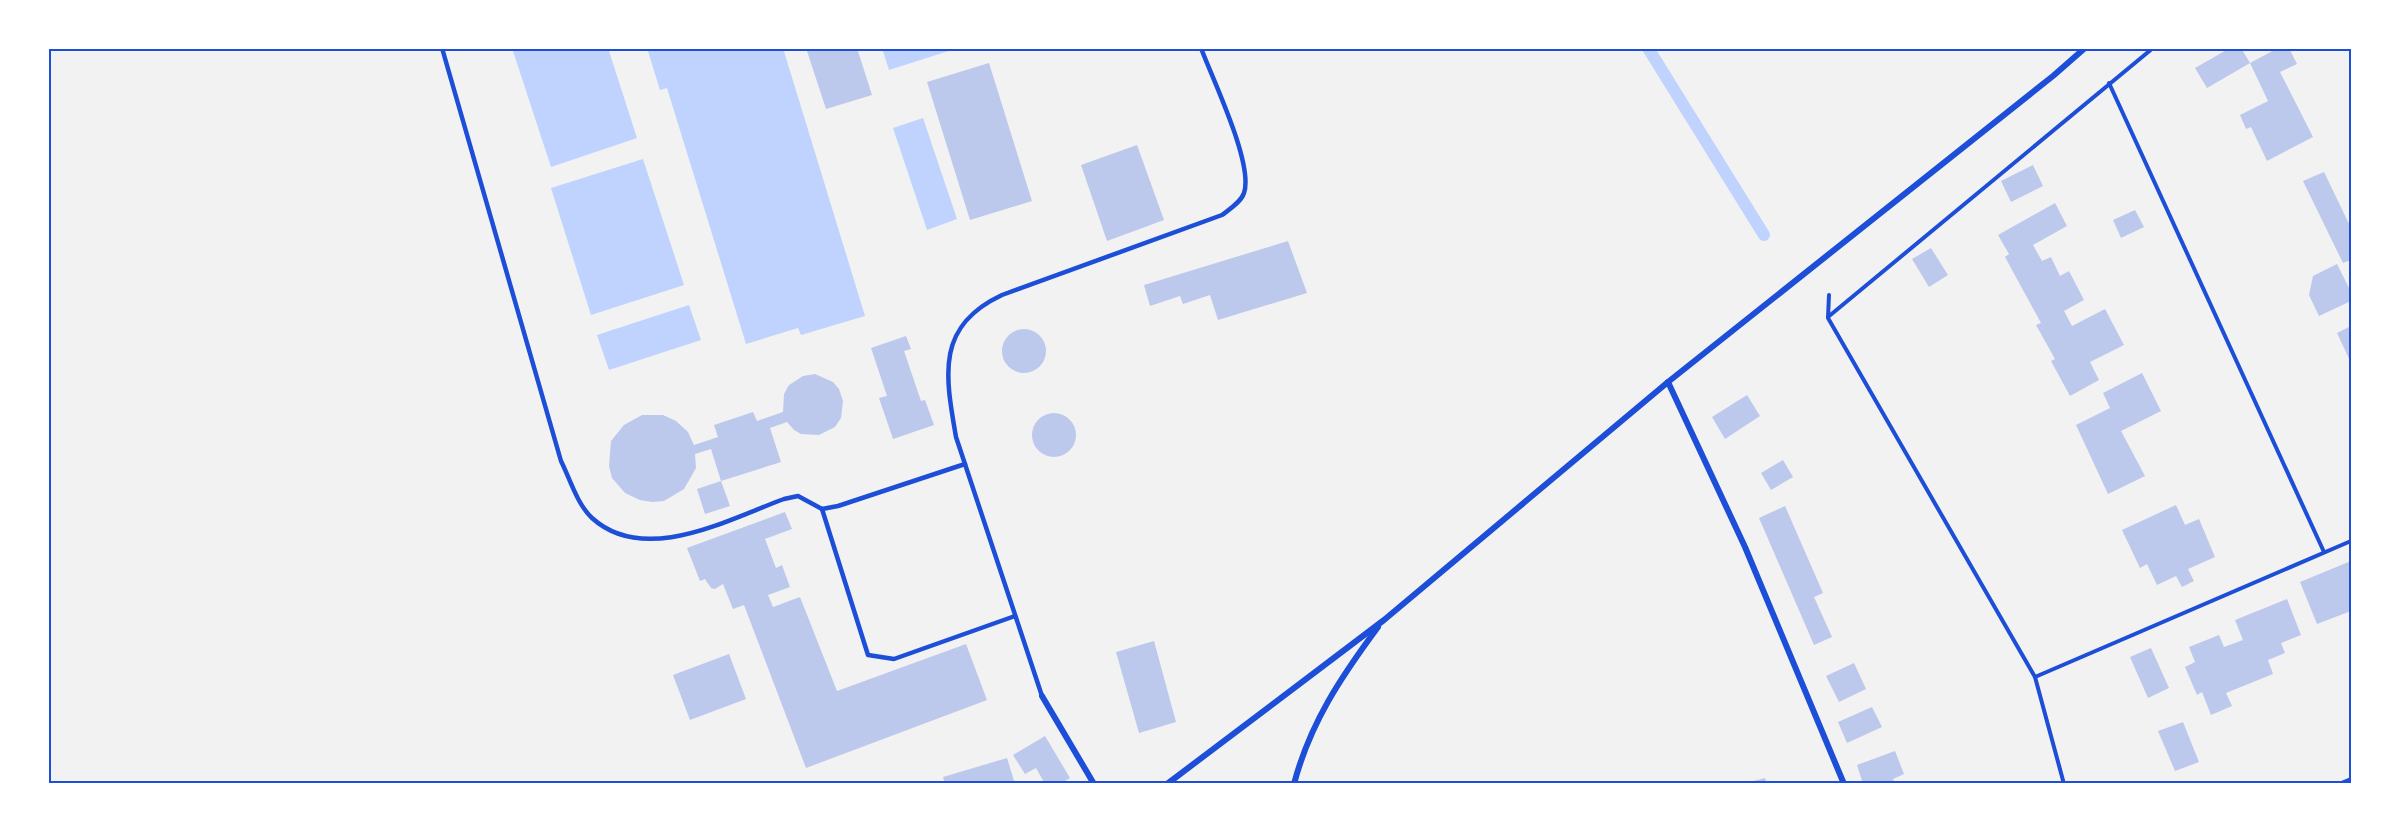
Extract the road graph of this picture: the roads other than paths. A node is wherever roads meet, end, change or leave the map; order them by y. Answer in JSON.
{"nodes":[{"id":1,"x":442,"y":48,"type":"edge"},
{"id":2,"x":1201,"y":48,"type":"edge"},
{"id":3,"x":2085,"y":48,"type":"edge"},
{"id":4,"x":1668,"y":382,"type":"junction"},
{"id":5,"x":965,"y":464,"type":"junction"},
{"id":6,"x":822,"y":509,"type":"junction"},
{"id":7,"x":1015,"y":616,"type":"junction"},
{"id":8,"x":1384,"y":620,"type":"junction"},
{"id":9,"x":1042,"y":696,"type":"joint"},
{"id":10,"x":1094,"y":784,"type":"edge"},
{"id":11,"x":1167,"y":784,"type":"edge"},
{"id":12,"x":1294,"y":784,"type":"edge"},
{"id":13,"x":1844,"y":784,"type":"edge"}],
"edges":[{"from":1,"to":6,"type":"lane"},
{"from":2,"to":5,"type":"lane"},
{"from":3,"to":4,"type":"street"},
{"from":4,"to":8,"type":"street"},
{"from":4,"to":13,"type":"street"},
{"from":5,"to":6,"type":"lane"},
{"from":5,"to":7,"type":"lane"},
{"from":6,"to":7,"type":"lane"},
{"from":7,"to":9,"type":"lane"},
{"from":8,"to":11,"type":"street"},
{"from":8,"to":12,"type":"street"},
{"from":9,"to":10,"type":"street"}]}
